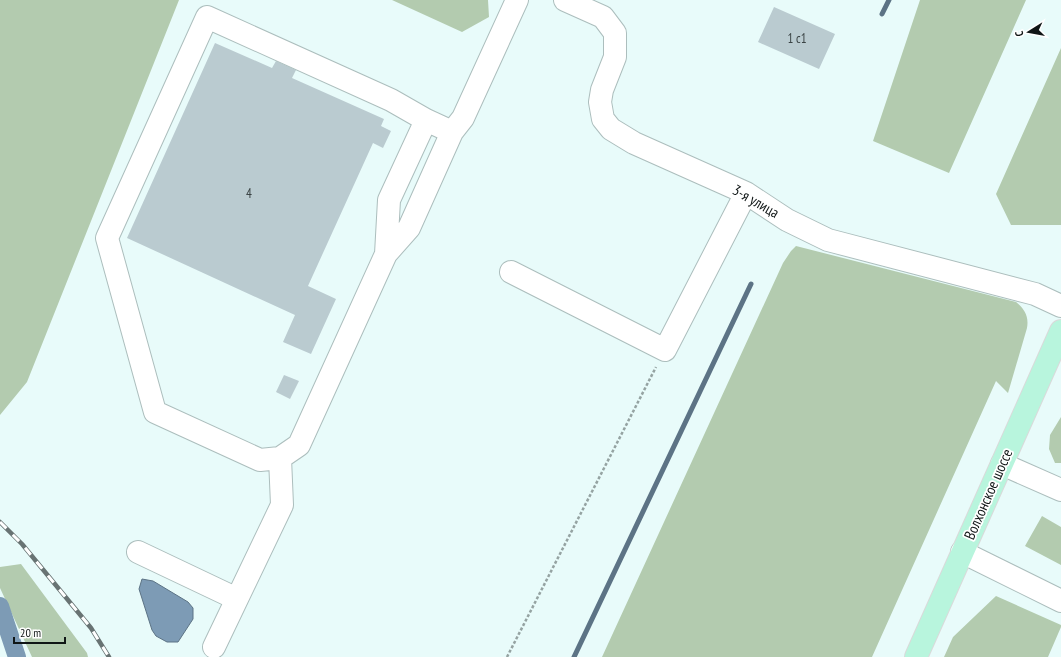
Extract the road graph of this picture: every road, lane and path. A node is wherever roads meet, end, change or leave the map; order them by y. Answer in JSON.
{"nodes":[{"id":1,"x":517,"y":0,"type":"edge"},
{"id":2,"x":565,"y":0,"type":"edge"},
{"id":3,"x":211,"y":8,"type":"edge"},
{"id":4,"x":426,"y":120,"type":"junction"},
{"id":5,"x":452,"y":132,"type":"junction"},
{"id":6,"x":746,"y":193,"type":"junction"},
{"id":7,"x":386,"y":254,"type":"junction"},
{"id":8,"x":511,"y":272,"type":"dead end"},
{"id":9,"x":1061,"y":306,"type":"edge"},
{"id":10,"x":1061,"y":331,"type":"edge"},
{"id":11,"x":665,"y":350,"type":"junction"},
{"id":12,"x":280,"y":458,"type":"junction"},
{"id":13,"x":1002,"y":464,"type":"junction"},
{"id":14,"x":1061,"y":490,"type":"edge"},
{"id":15,"x":138,"y":552,"type":"dead end"},
{"id":16,"x":962,"y":552,"type":"junction"},
{"id":17,"x":237,"y":599,"type":"junction"},
{"id":18,"x":1061,"y":601,"type":"edge"},
{"id":19,"x":214,"y":647,"type":"dead end"},
{"id":20,"x":507,"y":657,"type":"edge"},
{"id":21,"x":916,"y":657,"type":"edge"}],
"edges":[{"from":1,"to":5,"type":"street"},
{"from":2,"to":6,"type":"street","name":"3-я улица"},
{"from":3,"to":4,"type":"street"},
{"from":3,"to":12,"type":"street"},
{"from":4,"to":5,"type":"street"},
{"from":4,"to":7,"type":"street"},
{"from":5,"to":7,"type":"street"},
{"from":6,"to":9,"type":"street","name":"3-я улица"},
{"from":6,"to":11,"type":"street"},
{"from":7,"to":12,"type":"street"},
{"from":8,"to":11,"type":"street"},
{"from":10,"to":13,"type":"main road","name":"Волхонское шоссе"},
{"from":11,"to":20,"type":"path"},
{"from":12,"to":17,"type":"street"},
{"from":13,"to":14,"type":"street"},
{"from":13,"to":16,"type":"main road","name":"Волхонское шоссе"},
{"from":15,"to":17,"type":"street"},
{"from":16,"to":18,"type":"street"},
{"from":16,"to":21,"type":"main road","name":"Волхонское шоссе"},
{"from":17,"to":19,"type":"street"}]}
